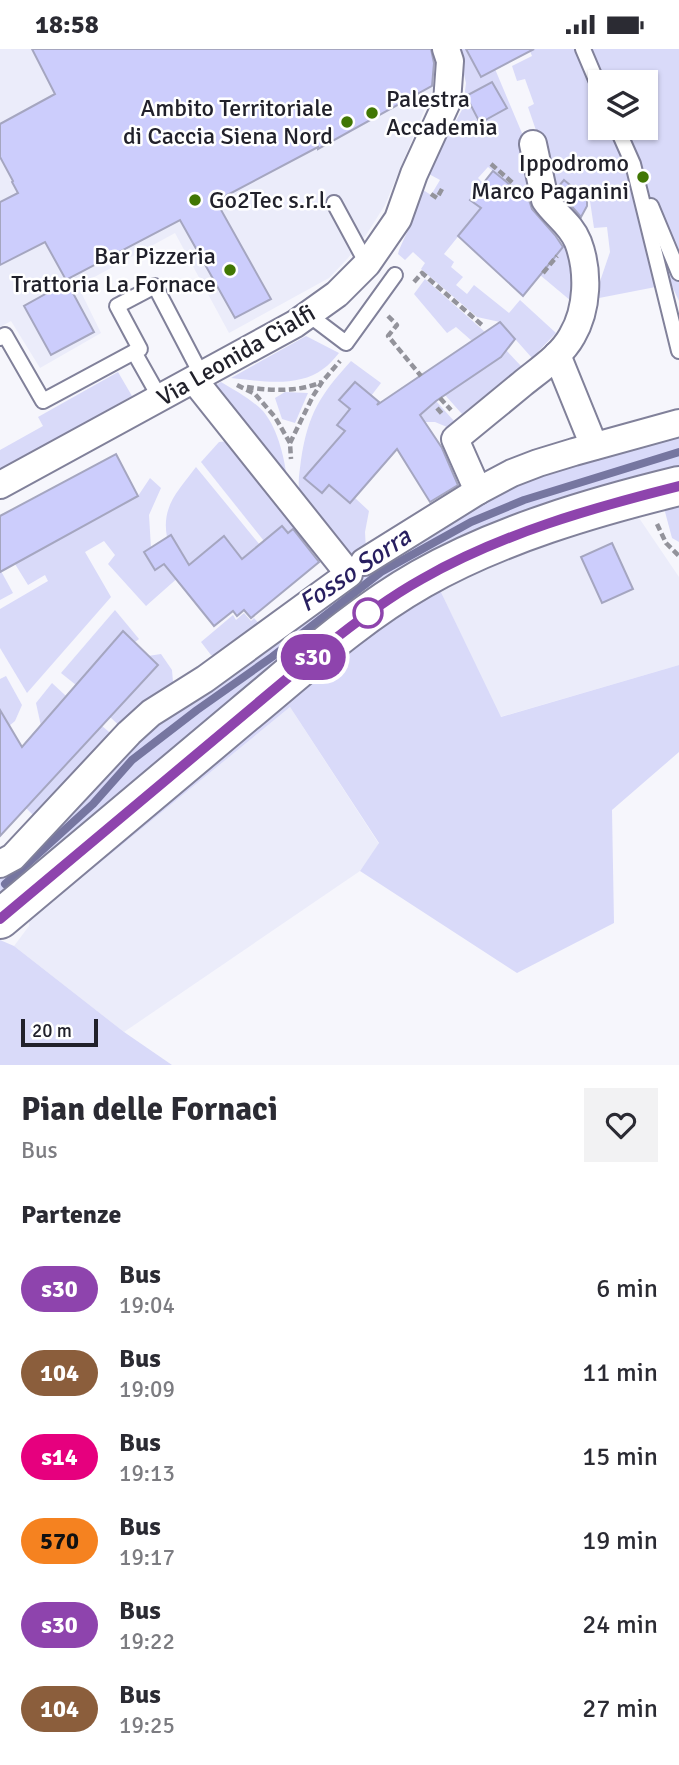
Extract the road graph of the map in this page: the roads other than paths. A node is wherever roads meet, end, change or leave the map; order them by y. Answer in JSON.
{"nodes":[{"id":1,"x":446,"y":49,"type":"edge"},
{"id":2,"x":583,"y":49,"type":"edge"},
{"id":3,"x":592,"y":70,"type":"edge"},
{"id":4,"x":622,"y":140,"type":"edge"},
{"id":5,"x":533,"y":143,"type":"dead end"},
{"id":6,"x":633,"y":164,"type":"junction"},
{"id":7,"x":334,"y":203,"type":"dead end"},
{"id":8,"x":367,"y":264,"type":"junction"},
{"id":9,"x":679,"y":273,"type":"edge"},
{"id":10,"x":395,"y":275,"type":"road end"},
{"id":11,"x":309,"y":315,"type":"junction"},
{"id":12,"x":0,"y":338,"type":"edge"},
{"id":13,"x":679,"y":351,"type":"edge"},
{"id":14,"x":134,"y":352,"type":"junction"},
{"id":15,"x":557,"y":355,"type":"junction"},
{"id":16,"x":198,"y":378,"type":"junction"},
{"id":17,"x":160,"y":398,"type":"junction"},
{"id":18,"x":679,"y":423,"type":"edge"},
{"id":19,"x":594,"y":446,"type":"junction"},
{"id":20,"x":0,"y":485,"type":"edge"},
{"id":21,"x":679,"y":486,"type":"edge"},
{"id":22,"x":478,"y":491,"type":"junction"},
{"id":23,"x":364,"y":562,"type":"dead end"},
{"id":24,"x":0,"y":864,"type":"edge"},
{"id":25,"x":0,"y":919,"type":"edge"}],
"edges":[{"from":1,"to":8,"type":"street","name":"Via Leonida Cialfi"},
{"from":2,"to":3,"type":"lane"},
{"from":4,"to":6,"type":"lane"},
{"from":5,"to":15,"type":"street"},
{"from":6,"to":9,"type":"lane"},
{"from":6,"to":13,"type":"lane"},
{"from":7,"to":8,"type":"lane"},
{"from":8,"to":11,"type":"street","name":"Via Leonida Cialfi"},
{"from":10,"to":11,"type":"lane"},
{"from":11,"to":16,"type":"street","name":"Via Leonida Cialfi"},
{"from":12,"to":14,"type":"lane"},
{"from":14,"to":16,"type":"lane"},
{"from":14,"to":17,"type":"lane"},
{"from":15,"to":19,"type":"street"},
{"from":15,"to":22,"type":"street"},
{"from":16,"to":17,"type":"street","name":"Via Leonida Cialfi"},
{"from":16,"to":24,"type":"street"},
{"from":17,"to":20,"type":"street","name":"Via Leonida Cialfi"},
{"from":18,"to":19,"type":"street"},
{"from":19,"to":22,"type":"street"},
{"from":21,"to":25,"type":"main road"},
{"from":22,"to":23,"type":"street"}]}
